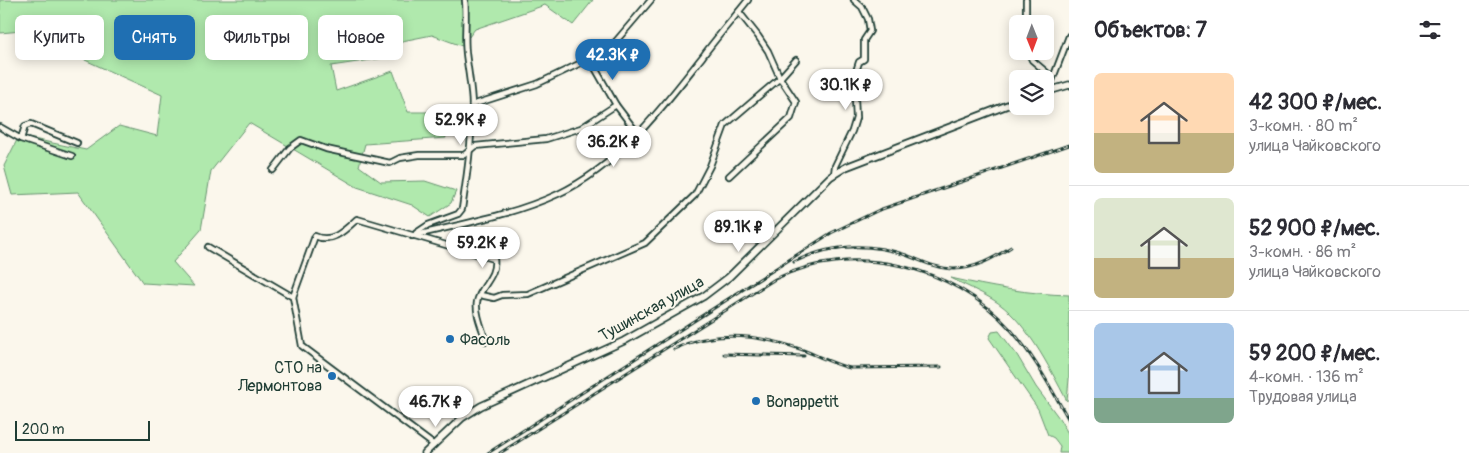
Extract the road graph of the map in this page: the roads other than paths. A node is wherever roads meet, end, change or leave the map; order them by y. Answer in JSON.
{"nodes":[{"id":1,"x":465,"y":0,"type":"edge"},
{"id":2,"x":651,"y":0,"type":"edge"},
{"id":3,"x":748,"y":0,"type":"edge"},
{"id":4,"x":854,"y":0,"type":"edge"},
{"id":5,"x":1026,"y":0,"type":"edge"},
{"id":6,"x":739,"y":12,"type":"junction"},
{"id":7,"x":1026,"y":15,"type":"edge"},
{"id":8,"x":1069,"y":36,"type":"edge"},
{"id":9,"x":796,"y":60,"type":"dead end"},
{"id":10,"x":1032,"y":60,"type":"edge"},
{"id":11,"x":594,"y":63,"type":"junction"},
{"id":12,"x":1044,"y":70,"type":"edge"},
{"id":13,"x":1054,"y":73,"type":"edge"},
{"id":14,"x":780,"y":78,"type":"junction"},
{"id":15,"x":1069,"y":85,"type":"edge"},
{"id":16,"x":1054,"y":89,"type":"edge"},
{"id":17,"x":1009,"y":104,"type":"edge"},
{"id":18,"x":616,"y":105,"type":"junction"},
{"id":19,"x":472,"y":106,"type":"junction"},
{"id":20,"x":0,"y":127,"type":"edge"},
{"id":21,"x":638,"y":134,"type":"junction"},
{"id":22,"x":21,"y":139,"type":"junction"},
{"id":23,"x":77,"y":143,"type":"dead end"},
{"id":24,"x":470,"y":150,"type":"junction"},
{"id":25,"x":72,"y":156,"type":"dead end"},
{"id":26,"x":273,"y":170,"type":"dead end"},
{"id":27,"x":834,"y":174,"type":"junction"},
{"id":28,"x":729,"y":176,"type":"dead end"},
{"id":29,"x":412,"y":236,"type":"junction"},
{"id":30,"x":208,"y":247,"type":"dead end"},
{"id":31,"x":480,"y":295,"type":"junction"},
{"id":32,"x":293,"y":297,"type":"junction"},
{"id":33,"x":486,"y":341,"type":"dead end"},
{"id":34,"x":434,"y":445,"type":"junction"},
{"id":35,"x":424,"y":453,"type":"edge"}],
"edges":[{"from":1,"to":19,"type":"street"},
{"from":2,"to":11,"type":"street"},
{"from":3,"to":6,"type":"street"},
{"from":4,"to":27,"type":"street"},
{"from":5,"to":7,"type":"street"},
{"from":6,"to":14,"type":"street"},
{"from":6,"to":21,"type":"street"},
{"from":8,"to":13,"type":"street"},
{"from":9,"to":14,"type":"street"},
{"from":10,"to":12,"type":"street"},
{"from":11,"to":18,"type":"street"},
{"from":11,"to":19,"type":"street"},
{"from":14,"to":28,"type":"street"},
{"from":14,"to":31,"type":"street"},
{"from":15,"to":16,"type":"main road"},
{"from":17,"to":27,"type":"main road","name":"Тушинская улица"},
{"from":18,"to":21,"type":"street"},
{"from":18,"to":24,"type":"street"},
{"from":19,"to":24,"type":"street"},
{"from":20,"to":22,"type":"street"},
{"from":21,"to":29,"type":"street"},
{"from":22,"to":23,"type":"street"},
{"from":22,"to":25,"type":"street"},
{"from":24,"to":26,"type":"street"},
{"from":24,"to":29,"type":"street"},
{"from":27,"to":34,"type":"main road","name":"Тушинская улица"},
{"from":29,"to":31,"type":"street"},
{"from":29,"to":32,"type":"street"},
{"from":30,"to":32,"type":"street"},
{"from":31,"to":33,"type":"street"},
{"from":32,"to":34,"type":"street"},
{"from":34,"to":35,"type":"main road","name":"Тушинская улица"}]}
